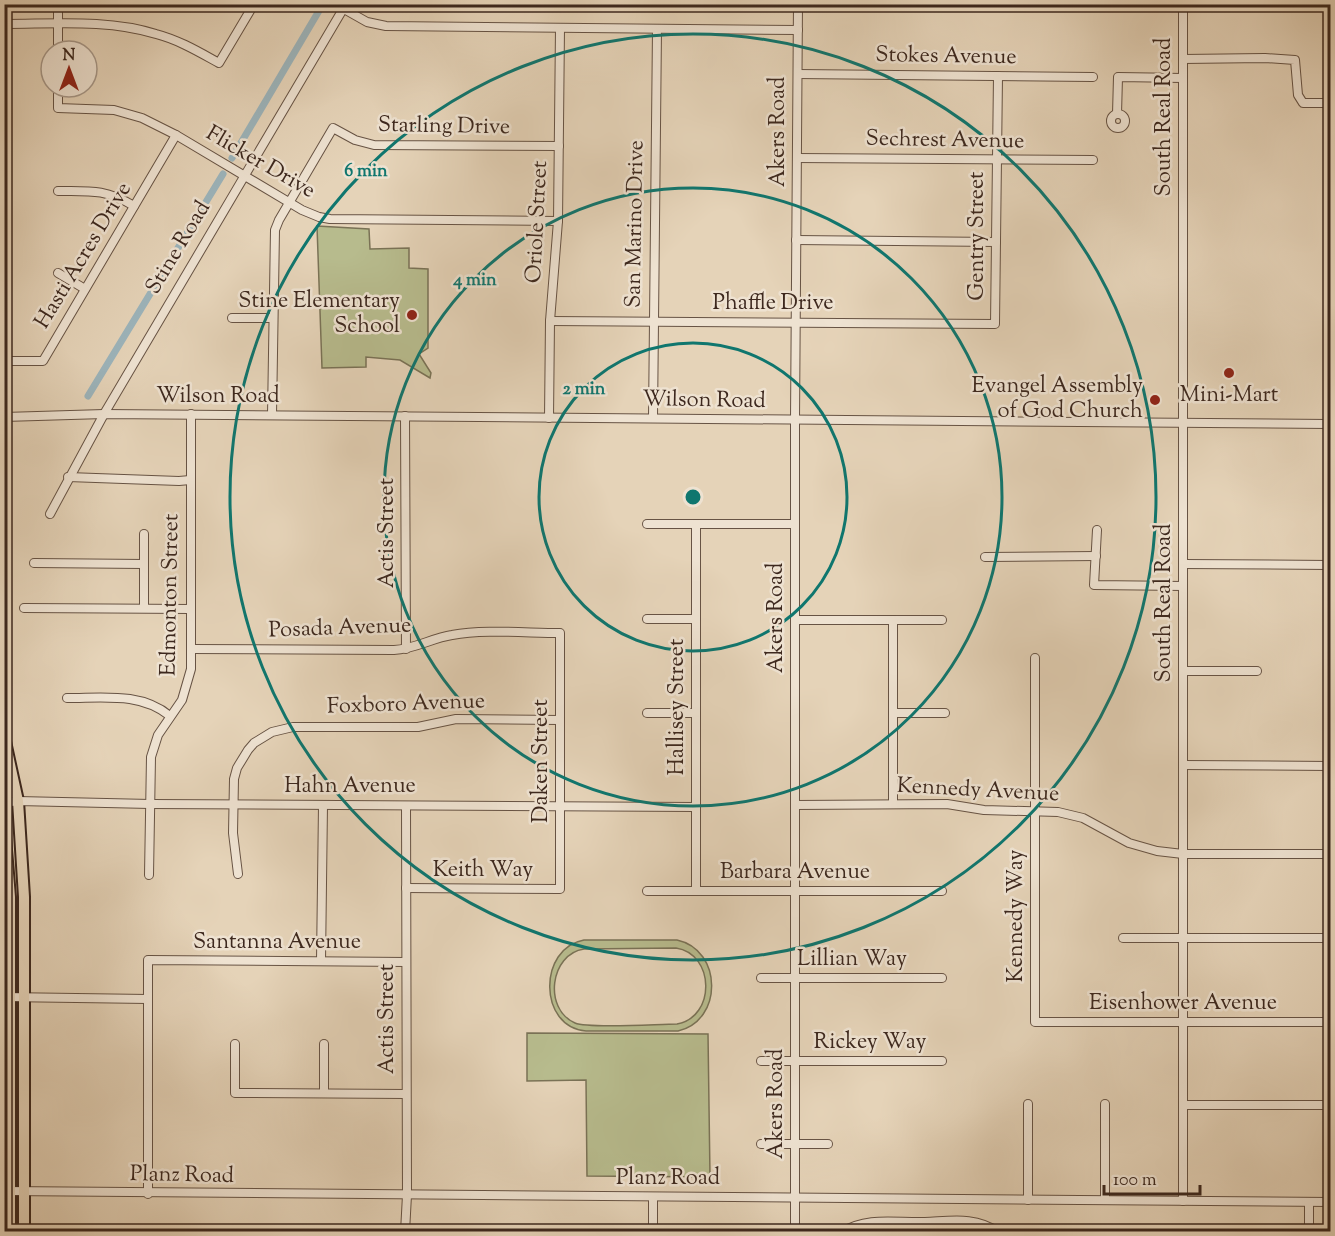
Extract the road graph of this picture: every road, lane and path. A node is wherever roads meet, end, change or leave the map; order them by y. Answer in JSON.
{"nodes":[{"id":1,"x":58,"y":4,"type":"edge"},
{"id":2,"x":254,"y":4,"type":"edge"},
{"id":3,"x":798,"y":4,"type":"edge"},
{"id":4,"x":1183,"y":4,"type":"edge"},
{"id":5,"x":345,"y":7,"type":"edge"},
{"id":6,"x":4,"y":24,"type":"edge"},
{"id":7,"x":58,"y":24,"type":"junction"},
{"id":8,"x":560,"y":28,"type":"junction"},
{"id":9,"x":657,"y":29,"type":"junction"},
{"id":10,"x":798,"y":30,"type":"junction"},
{"id":11,"x":58,"y":39,"type":"edge"},
{"id":12,"x":1183,"y":59,"type":"junction"},
{"id":13,"x":798,"y":74,"type":"junction"},
{"id":14,"x":998,"y":76,"type":"junction"},
{"id":15,"x":1094,"y":76,"type":"dead end"},
{"id":16,"x":1183,"y":78,"type":"junction"},
{"id":17,"x":58,"y":99,"type":"edge"},
{"id":18,"x":1330,"y":103,"type":"edge"},
{"id":19,"x":1118,"y":114,"type":"dead end"},
{"id":20,"x":176,"y":135,"type":"junction"},
{"id":21,"x":559,"y":147,"type":"junction"},
{"id":22,"x":797,"y":158,"type":"junction"},
{"id":23,"x":997,"y":160,"type":"junction"},
{"id":24,"x":1093,"y":160,"type":"dead end"},
{"id":25,"x":245,"y":176,"type":"junction"},
{"id":26,"x":58,"y":191,"type":"dead end"},
{"id":27,"x":289,"y":202,"type":"junction"},
{"id":28,"x":134,"y":206,"type":"junction"},
{"id":29,"x":558,"y":221,"type":"junction"},
{"id":30,"x":796,"y":240,"type":"junction"},
{"id":31,"x":996,"y":242,"type":"junction"},
{"id":32,"x":58,"y":273,"type":"dead end"},
{"id":33,"x":85,"y":289,"type":"junction"},
{"id":34,"x":232,"y":318,"type":"dead end"},
{"id":35,"x":273,"y":318,"type":"junction"},
{"id":36,"x":550,"y":321,"type":"junction"},
{"id":37,"x":653,"y":321,"type":"junction"},
{"id":38,"x":795,"y":322,"type":"junction"},
{"id":39,"x":996,"y":324,"type":"joint"},
{"id":40,"x":4,"y":361,"type":"edge"},
{"id":41,"x":104,"y":414,"type":"junction"},
{"id":42,"x":191,"y":414,"type":"junction"},
{"id":43,"x":272,"y":415,"type":"junction"},
{"id":44,"x":405,"y":416,"type":"junction"},
{"id":45,"x":4,"y":417,"type":"edge"},
{"id":46,"x":549,"y":418,"type":"junction"},
{"id":47,"x":653,"y":418,"type":"junction"},
{"id":48,"x":795,"y":420,"type":"junction"},
{"id":49,"x":1183,"y":423,"type":"junction"},
{"id":50,"x":1330,"y":424,"type":"edge"},
{"id":51,"x":68,"y":477,"type":"junction"},
{"id":52,"x":190,"y":480,"type":"junction"},
{"id":53,"x":50,"y":514,"type":"dead end"},
{"id":54,"x":647,"y":524,"type":"dead end"},
{"id":55,"x":696,"y":524,"type":"junction"},
{"id":56,"x":795,"y":524,"type":"junction"},
{"id":57,"x":1097,"y":530,"type":"dead end"},
{"id":58,"x":144,"y":534,"type":"dead end"},
{"id":59,"x":1096,"y":556,"type":"junction"},
{"id":60,"x":986,"y":557,"type":"dead end"},
{"id":61,"x":34,"y":563,"type":"dead end"},
{"id":62,"x":144,"y":564,"type":"junction"},
{"id":63,"x":1183,"y":564,"type":"junction"},
{"id":64,"x":1330,"y":566,"type":"edge"},
{"id":65,"x":1183,"y":586,"type":"junction"},
{"id":66,"x":24,"y":608,"type":"dead end"},
{"id":67,"x":144,"y":608,"type":"junction"},
{"id":68,"x":191,"y":609,"type":"junction"},
{"id":69,"x":647,"y":619,"type":"dead end"},
{"id":70,"x":696,"y":619,"type":"junction"},
{"id":71,"x":795,"y":620,"type":"junction"},
{"id":72,"x":893,"y":620,"type":"junction"},
{"id":73,"x":942,"y":620,"type":"dead end"},
{"id":74,"x":560,"y":633,"type":"joint"},
{"id":75,"x":191,"y":649,"type":"junction"},
{"id":76,"x":406,"y":649,"type":"junction"},
{"id":77,"x":1035,"y":658,"type":"dead end"},
{"id":78,"x":1183,"y":671,"type":"junction"},
{"id":79,"x":1257,"y":671,"type":"dead end"},
{"id":80,"x":67,"y":698,"type":"dead end"},
{"id":81,"x":647,"y":713,"type":"dead end"},
{"id":82,"x":696,"y":713,"type":"junction"},
{"id":83,"x":893,"y":713,"type":"junction"},
{"id":84,"x":945,"y":713,"type":"dead end"},
{"id":85,"x":170,"y":716,"type":"junction"},
{"id":86,"x":560,"y":720,"type":"junction"},
{"id":87,"x":4,"y":737,"type":"edge"},
{"id":88,"x":1183,"y":765,"type":"junction"},
{"id":89,"x":1330,"y":766,"type":"edge"},
{"id":90,"x":18,"y":801,"type":"junction"},
{"id":91,"x":4,"y":803,"type":"edge"},
{"id":92,"x":150,"y":804,"type":"junction"},
{"id":93,"x":233,"y":804,"type":"junction"},
{"id":94,"x":795,"y":804,"type":"junction"},
{"id":95,"x":893,"y":804,"type":"junction"},
{"id":96,"x":322,"y":805,"type":"junction"},
{"id":97,"x":406,"y":806,"type":"junction"},
{"id":98,"x":560,"y":807,"type":"junction"},
{"id":99,"x":696,"y":807,"type":"junction"},
{"id":100,"x":1035,"y":811,"type":"junction"},
{"id":101,"x":4,"y":826,"type":"edge"},
{"id":102,"x":1183,"y":854,"type":"junction"},
{"id":103,"x":1330,"y":854,"type":"edge"},
{"id":104,"x":149,"y":874,"type":"dead end"},
{"id":105,"x":238,"y":874,"type":"dead end"},
{"id":106,"x":406,"y":888,"type":"junction"},
{"id":107,"x":560,"y":889,"type":"joint"},
{"id":108,"x":648,"y":891,"type":"dead end"},
{"id":109,"x":696,"y":891,"type":"junction"},
{"id":110,"x":795,"y":891,"type":"junction"},
{"id":111,"x":942,"y":891,"type":"dead end"},
{"id":112,"x":1123,"y":938,"type":"dead end"},
{"id":113,"x":1183,"y":938,"type":"junction"},
{"id":114,"x":1330,"y":938,"type":"edge"},
{"id":115,"x":321,"y":961,"type":"junction"},
{"id":116,"x":406,"y":962,"type":"junction"},
{"id":117,"x":761,"y":978,"type":"dead end"},
{"id":118,"x":795,"y":978,"type":"junction"},
{"id":119,"x":942,"y":978,"type":"dead end"},
{"id":120,"x":7,"y":996,"type":"edge"},
{"id":121,"x":24,"y":996,"type":"junction"},
{"id":122,"x":148,"y":999,"type":"junction"},
{"id":123,"x":1035,"y":1022,"type":"joint"},
{"id":124,"x":1183,"y":1022,"type":"junction"},
{"id":125,"x":1330,"y":1022,"type":"edge"},
{"id":126,"x":236,"y":1044,"type":"dead end"},
{"id":127,"x":324,"y":1044,"type":"dead end"},
{"id":128,"x":761,"y":1061,"type":"dead end"},
{"id":129,"x":795,"y":1061,"type":"junction"},
{"id":130,"x":942,"y":1061,"type":"dead end"},
{"id":131,"x":324,"y":1093,"type":"junction"},
{"id":132,"x":406,"y":1094,"type":"junction"},
{"id":133,"x":1028,"y":1104,"type":"dead end"},
{"id":134,"x":1105,"y":1104,"type":"dead end"},
{"id":135,"x":1183,"y":1106,"type":"junction"},
{"id":136,"x":1330,"y":1106,"type":"edge"},
{"id":137,"x":761,"y":1144,"type":"dead end"},
{"id":138,"x":795,"y":1144,"type":"junction"},
{"id":139,"x":828,"y":1144,"type":"dead end"},
{"id":140,"x":7,"y":1191,"type":"edge"},
{"id":141,"x":24,"y":1191,"type":"junction"},
{"id":142,"x":148,"y":1194,"type":"junction"},
{"id":143,"x":406,"y":1196,"type":"junction"},
{"id":144,"x":653,"y":1197,"type":"junction"},
{"id":145,"x":795,"y":1198,"type":"junction"},
{"id":146,"x":1028,"y":1200,"type":"junction"},
{"id":147,"x":1105,"y":1200,"type":"junction"},
{"id":148,"x":1183,"y":1201,"type":"junction"},
{"id":149,"x":1309,"y":1202,"type":"junction"},
{"id":150,"x":1330,"y":1202,"type":"edge"},
{"id":151,"x":10,"y":1232,"type":"edge"},
{"id":152,"x":24,"y":1232,"type":"edge"},
{"id":153,"x":405,"y":1232,"type":"edge"},
{"id":154,"x":653,"y":1232,"type":"edge"},
{"id":155,"x":795,"y":1232,"type":"edge"},
{"id":156,"x":842,"y":1232,"type":"edge"},
{"id":157,"x":998,"y":1232,"type":"edge"},
{"id":158,"x":1309,"y":1232,"type":"edge"}],
"edges":[{"from":1,"to":7,"type":"street"},
{"from":2,"to":7,"type":"street"},
{"from":3,"to":10,"type":"street","name":"Akers Road"},
{"from":4,"to":12,"type":"street","name":"South Real Road"},
{"from":5,"to":8,"type":"street"},
{"from":5,"to":25,"type":"street","name":"Stine Road"},
{"from":6,"to":7,"type":"street"},
{"from":7,"to":11,"type":"street"},
{"from":8,"to":9,"type":"street"},
{"from":8,"to":21,"type":"street","name":"Oriole Street"},
{"from":9,"to":10,"type":"street"},
{"from":9,"to":37,"type":"street","name":"San Marino Drive"},
{"from":10,"to":13,"type":"street","name":"Akers Road"},
{"from":12,"to":16,"type":"street","name":"South Real Road"},
{"from":12,"to":18,"type":"street"},
{"from":13,"to":14,"type":"street","name":"Stokes Avenue"},
{"from":13,"to":22,"type":"street","name":"Akers Road"},
{"from":14,"to":15,"type":"street","name":"Stokes Avenue"},
{"from":14,"to":23,"type":"street","name":"Gentry Street"},
{"from":16,"to":19,"type":"street"},
{"from":16,"to":49,"type":"street","name":"South Real Road"},
{"from":17,"to":20,"type":"street","name":"Flicker Drive"},
{"from":20,"to":25,"type":"street","name":"Flicker Drive"},
{"from":20,"to":28,"type":"street","name":"Hasti Acres Drive"},
{"from":21,"to":27,"type":"street","name":"Starling Drive"},
{"from":21,"to":29,"type":"street","name":"Oriole Street"},
{"from":22,"to":23,"type":"street","name":"Sechrest Avenue"},
{"from":22,"to":30,"type":"street","name":"Akers Road"},
{"from":23,"to":24,"type":"street","name":"Sechrest Avenue"},
{"from":23,"to":31,"type":"street","name":"Gentry Street"},
{"from":25,"to":27,"type":"street","name":"Flicker Drive"},
{"from":25,"to":41,"type":"street","name":"Stine Road"},
{"from":26,"to":28,"type":"street"},
{"from":27,"to":29,"type":"street","name":"Flicker Drive"},
{"from":27,"to":35,"type":"street"},
{"from":28,"to":33,"type":"street","name":"Hasti Acres Drive"},
{"from":29,"to":36,"type":"street","name":"Oriole Street"},
{"from":30,"to":31,"type":"street"},
{"from":30,"to":38,"type":"street","name":"Akers Road"},
{"from":31,"to":39,"type":"street","name":"Gentry Street"},
{"from":32,"to":33,"type":"street"},
{"from":33,"to":40,"type":"street","name":"Hasti Acres Drive"},
{"from":34,"to":35,"type":"street"},
{"from":35,"to":43,"type":"street"},
{"from":36,"to":37,"type":"street","name":"Phaffle Drive"},
{"from":36,"to":46,"type":"street","name":"Oriole Street"},
{"from":37,"to":38,"type":"street","name":"Phaffle Drive"},
{"from":37,"to":47,"type":"street","name":"San Marino Drive"},
{"from":38,"to":39,"type":"street","name":"Phaffle Drive"},
{"from":38,"to":48,"type":"street","name":"Akers Road"},
{"from":41,"to":42,"type":"street","name":"Wilson Road"},
{"from":41,"to":45,"type":"street","name":"Wilson Road"},
{"from":41,"to":51,"type":"street","name":"Stine Road"},
{"from":42,"to":43,"type":"street","name":"Wilson Road"},
{"from":42,"to":52,"type":"street","name":"Edmonton Street"},
{"from":43,"to":44,"type":"street","name":"Wilson Road"},
{"from":44,"to":46,"type":"street","name":"Wilson Road"},
{"from":44,"to":76,"type":"street","name":"Actis Street"},
{"from":46,"to":47,"type":"street","name":"Wilson Road"},
{"from":47,"to":48,"type":"street","name":"Wilson Road"},
{"from":48,"to":49,"type":"street","name":"Wilson Road"},
{"from":48,"to":56,"type":"street","name":"Akers Road"},
{"from":49,"to":50,"type":"street","name":"Wilson Road"},
{"from":49,"to":63,"type":"street","name":"South Real Road"},
{"from":51,"to":52,"type":"street"},
{"from":51,"to":53,"type":"street","name":"Stine Road"},
{"from":52,"to":68,"type":"street","name":"Edmonton Street"},
{"from":54,"to":55,"type":"street"},
{"from":55,"to":56,"type":"street"},
{"from":55,"to":70,"type":"street","name":"Hallisey Street"},
{"from":56,"to":71,"type":"street","name":"Akers Road"},
{"from":57,"to":59,"type":"street"},
{"from":58,"to":62,"type":"street"},
{"from":59,"to":60,"type":"street"},
{"from":59,"to":65,"type":"street"},
{"from":61,"to":62,"type":"street"},
{"from":62,"to":67,"type":"street"},
{"from":63,"to":64,"type":"street"},
{"from":63,"to":65,"type":"street","name":"South Real Road"},
{"from":65,"to":78,"type":"street","name":"South Real Road"},
{"from":66,"to":67,"type":"street"},
{"from":67,"to":68,"type":"street"},
{"from":68,"to":75,"type":"street","name":"Edmonton Street"},
{"from":69,"to":70,"type":"street"},
{"from":70,"to":82,"type":"street","name":"Hallisey Street"},
{"from":71,"to":72,"type":"street"},
{"from":71,"to":94,"type":"street","name":"Akers Road"},
{"from":72,"to":73,"type":"street"},
{"from":72,"to":83,"type":"street"},
{"from":74,"to":76,"type":"street","name":"Posada Avenue"},
{"from":74,"to":86,"type":"street","name":"Daken Street"},
{"from":75,"to":76,"type":"street","name":"Posada Avenue"},
{"from":75,"to":85,"type":"street","name":"Edmonton Street"},
{"from":77,"to":100,"type":"street","name":"Kennedy Way"},
{"from":78,"to":79,"type":"street"},
{"from":78,"to":88,"type":"street","name":"South Real Road"},
{"from":80,"to":85,"type":"street"},
{"from":81,"to":82,"type":"street"},
{"from":82,"to":99,"type":"street","name":"Hallisey Street"},
{"from":83,"to":84,"type":"street"},
{"from":83,"to":95,"type":"street"},
{"from":85,"to":92,"type":"street","name":"Edmonton Street"},
{"from":86,"to":93,"type":"street","name":"Foxboro Avenue"},
{"from":86,"to":98,"type":"street","name":"Daken Street"},
{"from":87,"to":90,"type":"main road"},
{"from":88,"to":89,"type":"street"},
{"from":88,"to":102,"type":"street","name":"South Real Road"},
{"from":90,"to":91,"type":"street","name":"Hahn Avenue"},
{"from":90,"to":92,"type":"street","name":"Hahn Avenue"},
{"from":90,"to":121,"type":"main road"},
{"from":92,"to":93,"type":"street","name":"Hahn Avenue"},
{"from":92,"to":104,"type":"street","name":"Edmonton Street"},
{"from":93,"to":96,"type":"street","name":"Hahn Avenue"},
{"from":93,"to":105,"type":"street","name":"Foxboro Avenue"},
{"from":94,"to":95,"type":"street","name":"Kennedy Avenue"},
{"from":94,"to":110,"type":"street","name":"Akers Road"},
{"from":95,"to":100,"type":"street","name":"Kennedy Avenue"},
{"from":96,"to":97,"type":"street","name":"Hahn Avenue"},
{"from":96,"to":115,"type":"street"},
{"from":97,"to":98,"type":"street","name":"Hahn Avenue"},
{"from":97,"to":106,"type":"street","name":"Actis Street"},
{"from":98,"to":99,"type":"street","name":"Hahn Avenue"},
{"from":98,"to":107,"type":"street","name":"Daken Street"},
{"from":99,"to":109,"type":"street","name":"Hallisey Street"},
{"from":100,"to":102,"type":"street","name":"Kennedy Avenue"},
{"from":100,"to":123,"type":"street","name":"Kennedy Way"},
{"from":101,"to":120,"type":"main road"},
{"from":102,"to":103,"type":"street","name":"Kennedy Avenue"},
{"from":102,"to":113,"type":"street","name":"South Real Road"},
{"from":106,"to":107,"type":"street","name":"Keith Way"},
{"from":106,"to":116,"type":"street","name":"Actis Street"},
{"from":108,"to":109,"type":"street","name":"Barbara Avenue"},
{"from":109,"to":110,"type":"street","name":"Barbara Avenue"},
{"from":110,"to":111,"type":"street","name":"Barbara Avenue"},
{"from":110,"to":118,"type":"street","name":"Akers Road"},
{"from":112,"to":113,"type":"street"},
{"from":113,"to":114,"type":"street"},
{"from":113,"to":124,"type":"street","name":"South Real Road"},
{"from":115,"to":116,"type":"street","name":"Santanna Avenue"},
{"from":115,"to":122,"type":"street","name":"Santanna Avenue"},
{"from":116,"to":132,"type":"street","name":"Actis Street"},
{"from":117,"to":118,"type":"street","name":"Lillian Way"},
{"from":118,"to":119,"type":"street","name":"Lillian Way"},
{"from":118,"to":129,"type":"street","name":"Akers Road"},
{"from":120,"to":121,"type":"street"},
{"from":120,"to":140,"type":"main road"},
{"from":121,"to":122,"type":"street"},
{"from":121,"to":141,"type":"main road"},
{"from":122,"to":142,"type":"street"},
{"from":123,"to":124,"type":"street","name":"Eisenhower Avenue"},
{"from":124,"to":125,"type":"street","name":"Eisenhower Avenue"},
{"from":124,"to":135,"type":"street","name":"South Real Road"},
{"from":126,"to":131,"type":"street"},
{"from":127,"to":131,"type":"street"},
{"from":128,"to":129,"type":"street","name":"Rickey Way"},
{"from":129,"to":130,"type":"street","name":"Rickey Way"},
{"from":129,"to":138,"type":"street","name":"Akers Road"},
{"from":131,"to":132,"type":"street"},
{"from":132,"to":143,"type":"street","name":"Actis Street"},
{"from":133,"to":146,"type":"street"},
{"from":134,"to":147,"type":"street"},
{"from":135,"to":136,"type":"street"},
{"from":135,"to":148,"type":"street","name":"South Real Road"},
{"from":137,"to":138,"type":"street"},
{"from":138,"to":139,"type":"street"},
{"from":138,"to":145,"type":"street","name":"Akers Road"},
{"from":140,"to":141,"type":"street","name":"Planz Road"},
{"from":140,"to":151,"type":"main road"},
{"from":141,"to":142,"type":"street","name":"Planz Road"},
{"from":141,"to":152,"type":"main road"},
{"from":142,"to":143,"type":"street","name":"Planz Road"},
{"from":143,"to":144,"type":"street","name":"Planz Road"},
{"from":143,"to":153,"type":"street","name":"Actis Street"},
{"from":144,"to":145,"type":"street","name":"Planz Road"},
{"from":144,"to":154,"type":"street"},
{"from":145,"to":146,"type":"street","name":"Planz Road"},
{"from":145,"to":155,"type":"street","name":"Akers Road"},
{"from":146,"to":147,"type":"street","name":"Planz Road"},
{"from":147,"to":148,"type":"street","name":"Planz Road"},
{"from":148,"to":149,"type":"street","name":"Planz Road"},
{"from":149,"to":150,"type":"street","name":"Planz Road"},
{"from":149,"to":158,"type":"street"},
{"from":156,"to":157,"type":"street"}]}
